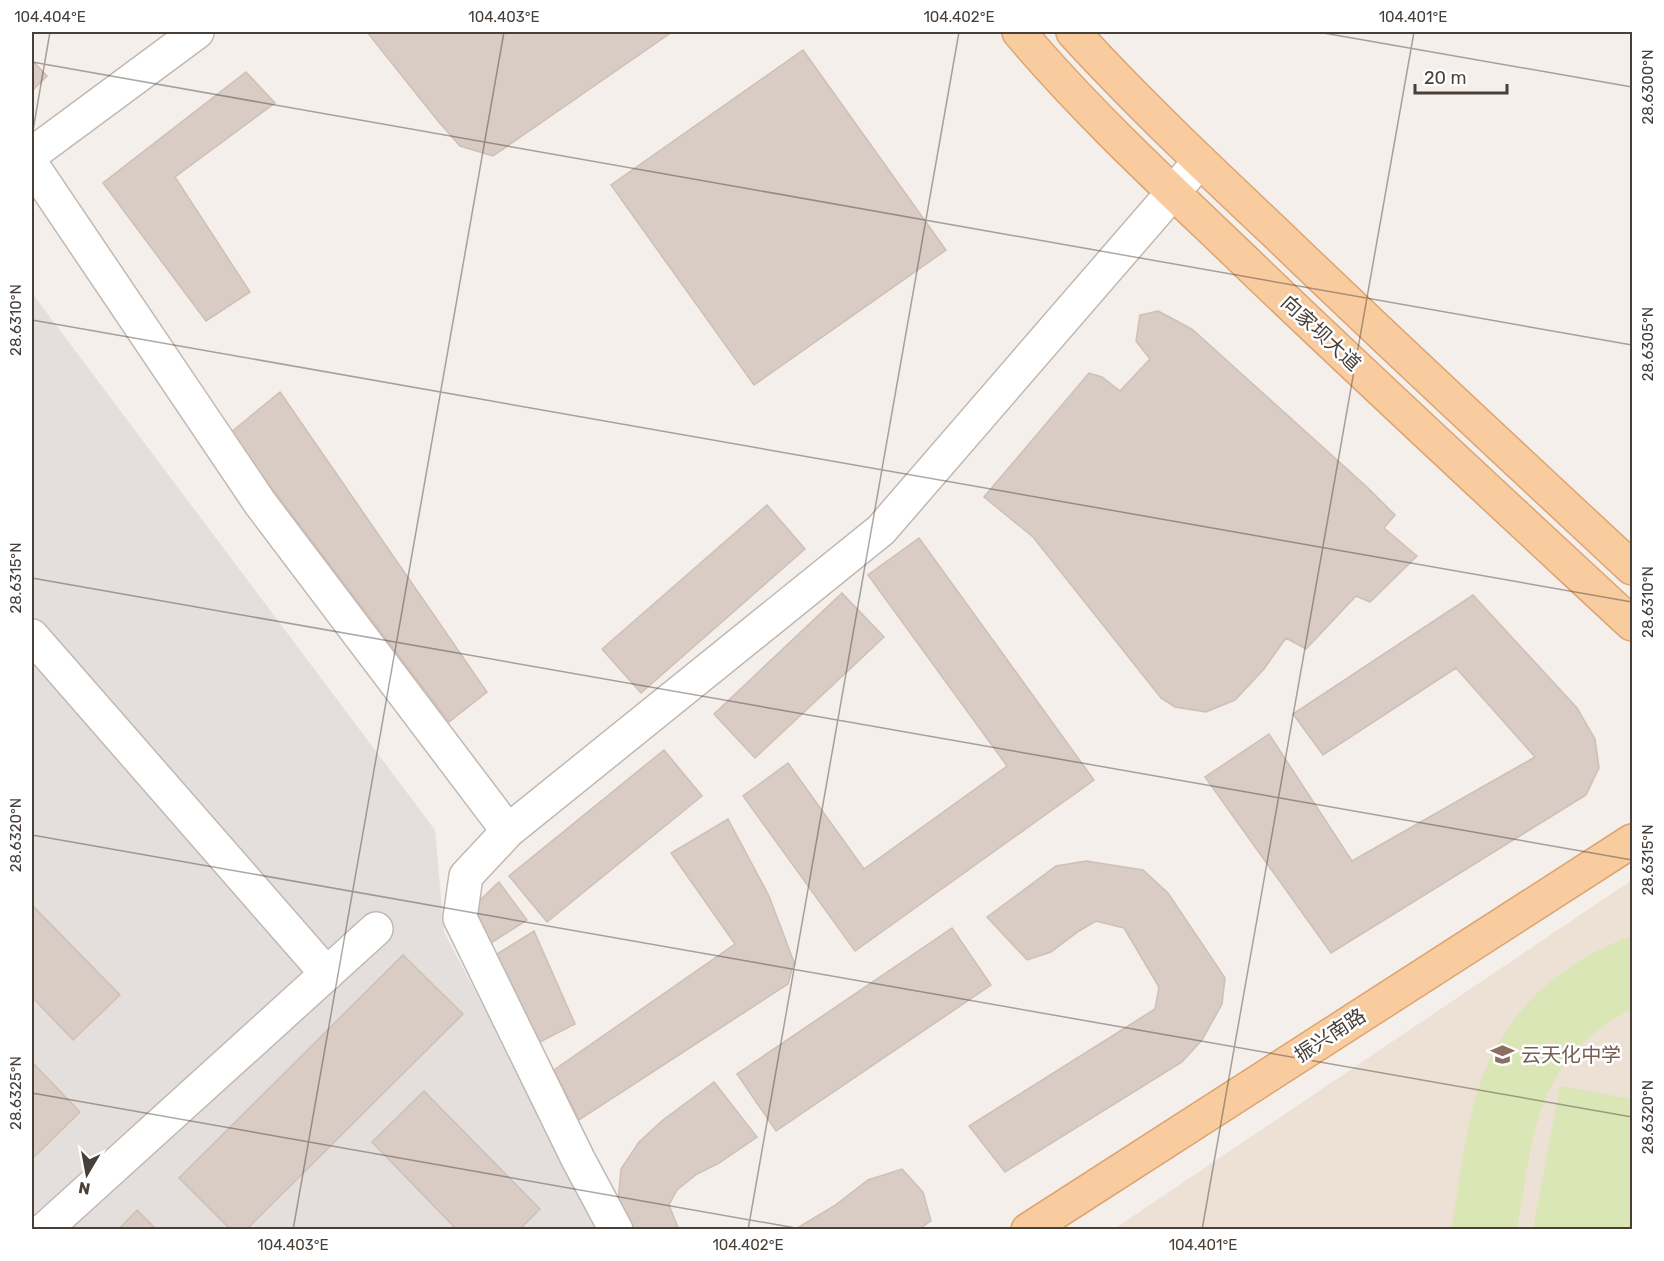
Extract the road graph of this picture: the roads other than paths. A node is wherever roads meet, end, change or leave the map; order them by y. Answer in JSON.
{"nodes":[{"id":1,"x":197,"y":32,"type":"edge"},
{"id":2,"x":1019,"y":32,"type":"edge"},
{"id":3,"x":1073,"y":32,"type":"edge"},
{"id":4,"x":32,"y":154,"type":"edge"},
{"id":5,"x":1200,"y":160,"type":"junction"},
{"id":6,"x":32,"y":165,"type":"edge"},
{"id":7,"x":1173,"y":191,"type":"junction"},
{"id":8,"x":1632,"y":568,"type":"edge"},
{"id":9,"x":1632,"y":624,"type":"edge"},
{"id":10,"x":32,"y":636,"type":"edge"},
{"id":11,"x":508,"y":831,"type":"junction"},
{"id":12,"x":1632,"y":841,"type":"edge"},
{"id":13,"x":376,"y":929,"type":"dead end"},
{"id":14,"x":327,"y":974,"type":"junction"},
{"id":15,"x":44,"y":1230,"type":"edge"},
{"id":16,"x":616,"y":1230,"type":"edge"},
{"id":17,"x":1028,"y":1230,"type":"edge"}],
"edges":[{"from":1,"to":4,"type":"street"},
{"from":2,"to":7,"type":"main road","name":"向家坝大道"},
{"from":3,"to":5,"type":"main road","name":"向家坝大道"},
{"from":5,"to":7,"type":"street"},
{"from":5,"to":8,"type":"main road","name":"向家坝大道"},
{"from":6,"to":11,"type":"street"},
{"from":7,"to":9,"type":"main road","name":"向家坝大道"},
{"from":7,"to":11,"type":"street"},
{"from":10,"to":14,"type":"street"},
{"from":11,"to":16,"type":"street"},
{"from":12,"to":17,"type":"main road","name":"振兴南路"},
{"from":13,"to":14,"type":"street"},
{"from":14,"to":15,"type":"street"}]}
